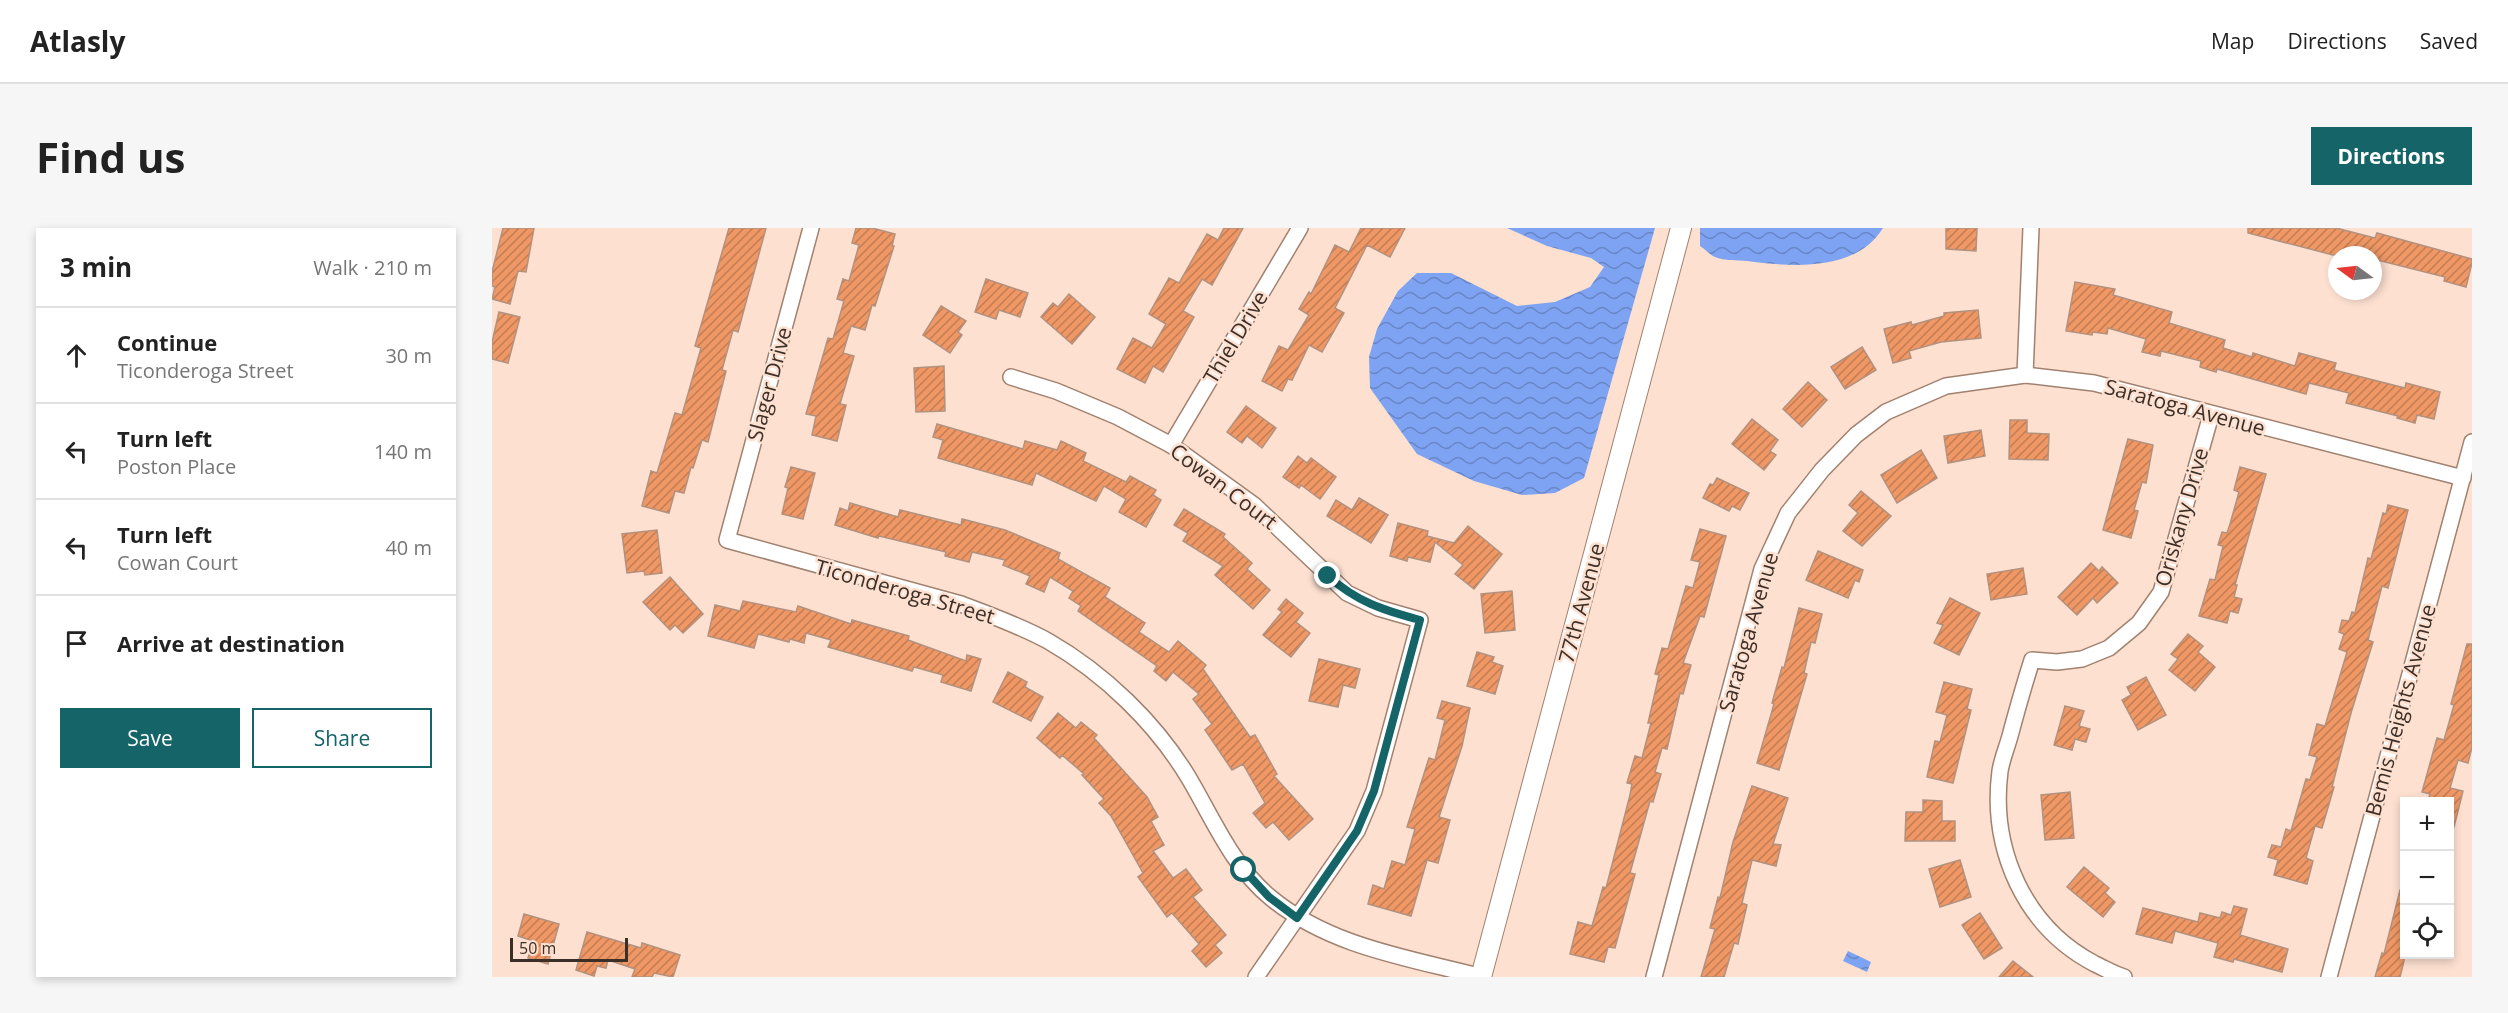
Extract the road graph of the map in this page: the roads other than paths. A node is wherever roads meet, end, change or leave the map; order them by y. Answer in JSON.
{"nodes":[{"id":1,"x":811,"y":228,"type":"edge"},
{"id":2,"x":1300,"y":228,"type":"edge"},
{"id":3,"x":1681,"y":228,"type":"edge"},
{"id":4,"x":2031,"y":228,"type":"edge"},
{"id":5,"x":2025,"y":375,"type":"junction"},
{"id":6,"x":1011,"y":377,"type":"dead end"},
{"id":7,"x":2211,"y":415,"type":"junction"},
{"id":8,"x":2472,"y":442,"type":"edge"},
{"id":9,"x":1171,"y":446,"type":"junction"},
{"id":10,"x":2463,"y":478,"type":"junction"},
{"id":11,"x":727,"y":540,"type":"joint"},
{"id":12,"x":1297,"y":918,"type":"junction"},
{"id":13,"x":1256,"y":977,"type":"edge"},
{"id":14,"x":1481,"y":977,"type":"edge"},
{"id":15,"x":1654,"y":977,"type":"edge"},
{"id":16,"x":2124,"y":977,"type":"edge"},
{"id":17,"x":2328,"y":977,"type":"edge"}],
"edges":[{"from":1,"to":11,"type":"street","name":"Slager Drive"},
{"from":2,"to":9,"type":"street","name":"Thiel Drive"},
{"from":3,"to":14,"type":"street","name":"77th Avenue"},
{"from":4,"to":5,"type":"street"},
{"from":5,"to":7,"type":"street","name":"Saratoga Avenue"},
{"from":5,"to":15,"type":"street","name":"Saratoga Avenue"},
{"from":6,"to":9,"type":"street","name":"Cowan Court"},
{"from":7,"to":10,"type":"street","name":"Saratoga Avenue"},
{"from":7,"to":16,"type":"street","name":"Oriskany Drive"},
{"from":8,"to":10,"type":"street","name":"Bemis Heights Avenue"},
{"from":9,"to":12,"type":"street","name":"Cowan Court"},
{"from":10,"to":17,"type":"street","name":"Bemis Heights Avenue"},
{"from":11,"to":12,"type":"street","name":"Ticonderoga Street"},
{"from":12,"to":13,"type":"street"},
{"from":12,"to":14,"type":"street","name":"Ticonderoga Street"}]}
